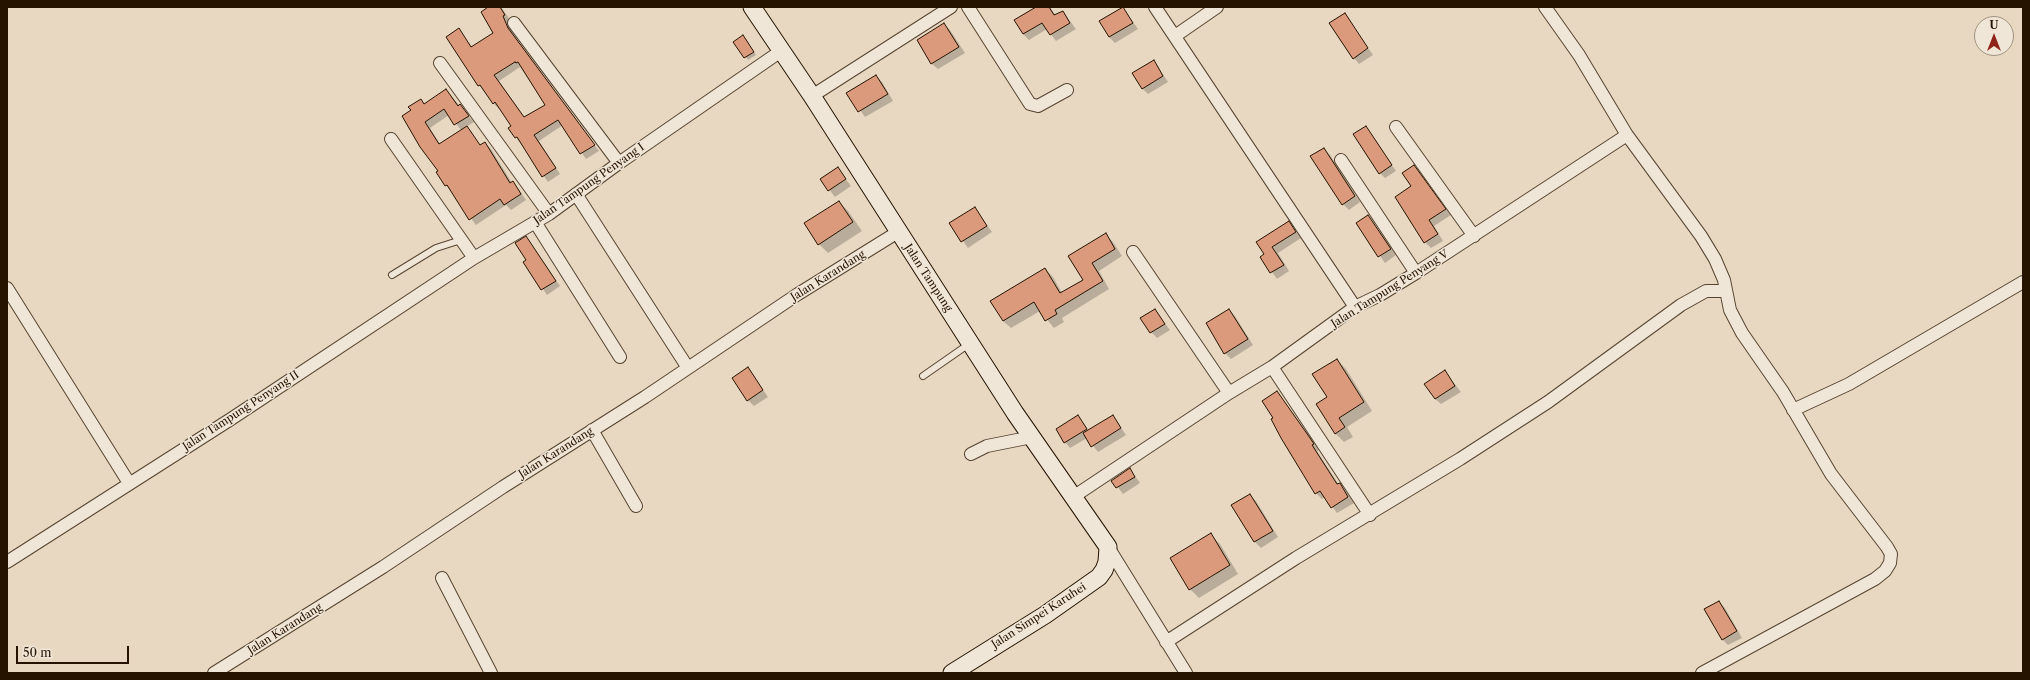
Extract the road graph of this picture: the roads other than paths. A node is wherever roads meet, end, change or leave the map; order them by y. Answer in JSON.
{"nodes":[{"id":1,"x":752,"y":7,"type":"edge"},
{"id":2,"x":968,"y":7,"type":"edge"},
{"id":3,"x":1155,"y":7,"type":"edge"},
{"id":4,"x":1217,"y":7,"type":"edge"},
{"id":5,"x":1545,"y":7,"type":"edge"},
{"id":6,"x":945,"y":8,"type":"edge"},
{"id":7,"x":514,"y":23,"type":"dead end"},
{"id":8,"x":1175,"y":36,"type":"junction"},
{"id":9,"x":781,"y":51,"type":"junction"},
{"id":10,"x":440,"y":63,"type":"dead end"},
{"id":11,"x":1067,"y":90,"type":"dead end"},
{"id":12,"x":812,"y":96,"type":"junction"},
{"id":13,"x":1396,"y":127,"type":"dead end"},
{"id":14,"x":1627,"y":135,"type":"junction"},
{"id":15,"x":390,"y":140,"type":"dead end"},
{"id":16,"x":1341,"y":160,"type":"dead end"},
{"id":17,"x":618,"y":163,"type":"junction"},
{"id":18,"x":576,"y":194,"type":"junction"},
{"id":19,"x":549,"y":214,"type":"junction"},
{"id":20,"x":536,"y":222,"type":"junction"},
{"id":21,"x":898,"y":232,"type":"junction"},
{"id":22,"x":1474,"y":236,"type":"junction"},
{"id":23,"x":461,"y":240,"type":"junction"},
{"id":24,"x":1133,"y":252,"type":"dead end"},
{"id":25,"x":474,"y":258,"type":"junction"},
{"id":26,"x":1416,"y":273,"type":"junction"},
{"id":27,"x":392,"y":275,"type":"dead end"},
{"id":28,"x":2023,"y":282,"type":"edge"},
{"id":29,"x":7,"y":288,"type":"edge"},
{"id":30,"x":1726,"y":291,"type":"junction"},
{"id":31,"x":1355,"y":307,"type":"junction"},
{"id":32,"x":970,"y":343,"type":"junction"},
{"id":33,"x":620,"y":357,"type":"dead end"},
{"id":34,"x":1272,"y":367,"type":"junction"},
{"id":35,"x":688,"y":368,"type":"junction"},
{"id":36,"x":923,"y":376,"type":"dead end"},
{"id":37,"x":1229,"y":393,"type":"junction"},
{"id":38,"x":1793,"y":410,"type":"junction"},
{"id":39,"x":592,"y":430,"type":"junction"},
{"id":40,"x":1032,"y":438,"type":"junction"},
{"id":41,"x":971,"y":454,"type":"dead end"},
{"id":42,"x":130,"y":484,"type":"junction"},
{"id":43,"x":1073,"y":497,"type":"junction"},
{"id":44,"x":636,"y":506,"type":"dead end"},
{"id":45,"x":1370,"y":514,"type":"junction"},
{"id":46,"x":1108,"y":547,"type":"junction"},
{"id":47,"x":7,"y":562,"type":"edge"},
{"id":48,"x":442,"y":578,"type":"dead end"},
{"id":49,"x":1166,"y":642,"type":"junction"},
{"id":50,"x":214,"y":673,"type":"edge"},
{"id":51,"x":491,"y":673,"type":"edge"},
{"id":52,"x":952,"y":673,"type":"edge"},
{"id":53,"x":1186,"y":673,"type":"edge"},
{"id":54,"x":1702,"y":673,"type":"edge"}],
"edges":[{"from":1,"to":9,"type":"main road","name":"Jalan Tampung"},
{"from":2,"to":11,"type":"street"},
{"from":3,"to":8,"type":"street"},
{"from":4,"to":8,"type":"street"},
{"from":5,"to":14,"type":"street"},
{"from":6,"to":12,"type":"street"},
{"from":7,"to":17,"type":"street"},
{"from":8,"to":31,"type":"street"},
{"from":9,"to":12,"type":"main road","name":"Jalan Tampung"},
{"from":9,"to":17,"type":"street","name":"Jalan Tampung Penyang I"},
{"from":10,"to":19,"type":"street"},
{"from":12,"to":21,"type":"main road","name":"Jalan Tampung"},
{"from":13,"to":22,"type":"street"},
{"from":14,"to":22,"type":"street","name":"Jalan Tampung Penyang V"},
{"from":14,"to":30,"type":"street"},
{"from":15,"to":23,"type":"street"},
{"from":16,"to":26,"type":"street"},
{"from":17,"to":18,"type":"street","name":"Jalan Tampung Penyang I"},
{"from":18,"to":19,"type":"street","name":"Jalan Tampung Penyang I"},
{"from":18,"to":35,"type":"street"},
{"from":19,"to":20,"type":"street","name":"Jalan Tampung Penyang I"},
{"from":20,"to":25,"type":"street","name":"Jalan Tampung Penyang I"},
{"from":20,"to":33,"type":"street"},
{"from":21,"to":32,"type":"main road","name":"Jalan Tampung"},
{"from":21,"to":35,"type":"street","name":"Jalan Karandang"},
{"from":22,"to":26,"type":"street","name":"Jalan Tampung Penyang V"},
{"from":23,"to":25,"type":"street"},
{"from":23,"to":27,"type":"lane"},
{"from":24,"to":37,"type":"street"},
{"from":25,"to":42,"type":"street","name":"Jalan Tampung Penyang II"},
{"from":26,"to":31,"type":"street","name":"Jalan Tampung Penyang V"},
{"from":28,"to":38,"type":"street"},
{"from":29,"to":42,"type":"street"},
{"from":30,"to":38,"type":"street"},
{"from":30,"to":45,"type":"street"},
{"from":31,"to":34,"type":"street","name":"Jalan Tampung Penyang V"},
{"from":32,"to":36,"type":"lane"},
{"from":32,"to":40,"type":"main road","name":"Jalan Tampung"},
{"from":34,"to":37,"type":"street","name":"Jalan Tampung Penyang V"},
{"from":34,"to":45,"type":"street"},
{"from":35,"to":39,"type":"street","name":"Jalan Karandang"},
{"from":37,"to":43,"type":"street","name":"Jalan Tampung Penyang V"},
{"from":38,"to":54,"type":"street"},
{"from":39,"to":44,"type":"street"},
{"from":39,"to":50,"type":"street","name":"Jalan Karandang"},
{"from":40,"to":41,"type":"street"},
{"from":40,"to":43,"type":"main road","name":"Jalan Tampung"},
{"from":42,"to":47,"type":"street","name":"Jalan Tampung Penyang II"},
{"from":43,"to":46,"type":"main road","name":"Jalan Tampung"},
{"from":45,"to":49,"type":"street"},
{"from":46,"to":49,"type":"street"},
{"from":46,"to":52,"type":"main road","name":"Jalan Simpei Karuhei"},
{"from":48,"to":51,"type":"street"},
{"from":49,"to":53,"type":"street"}]}
